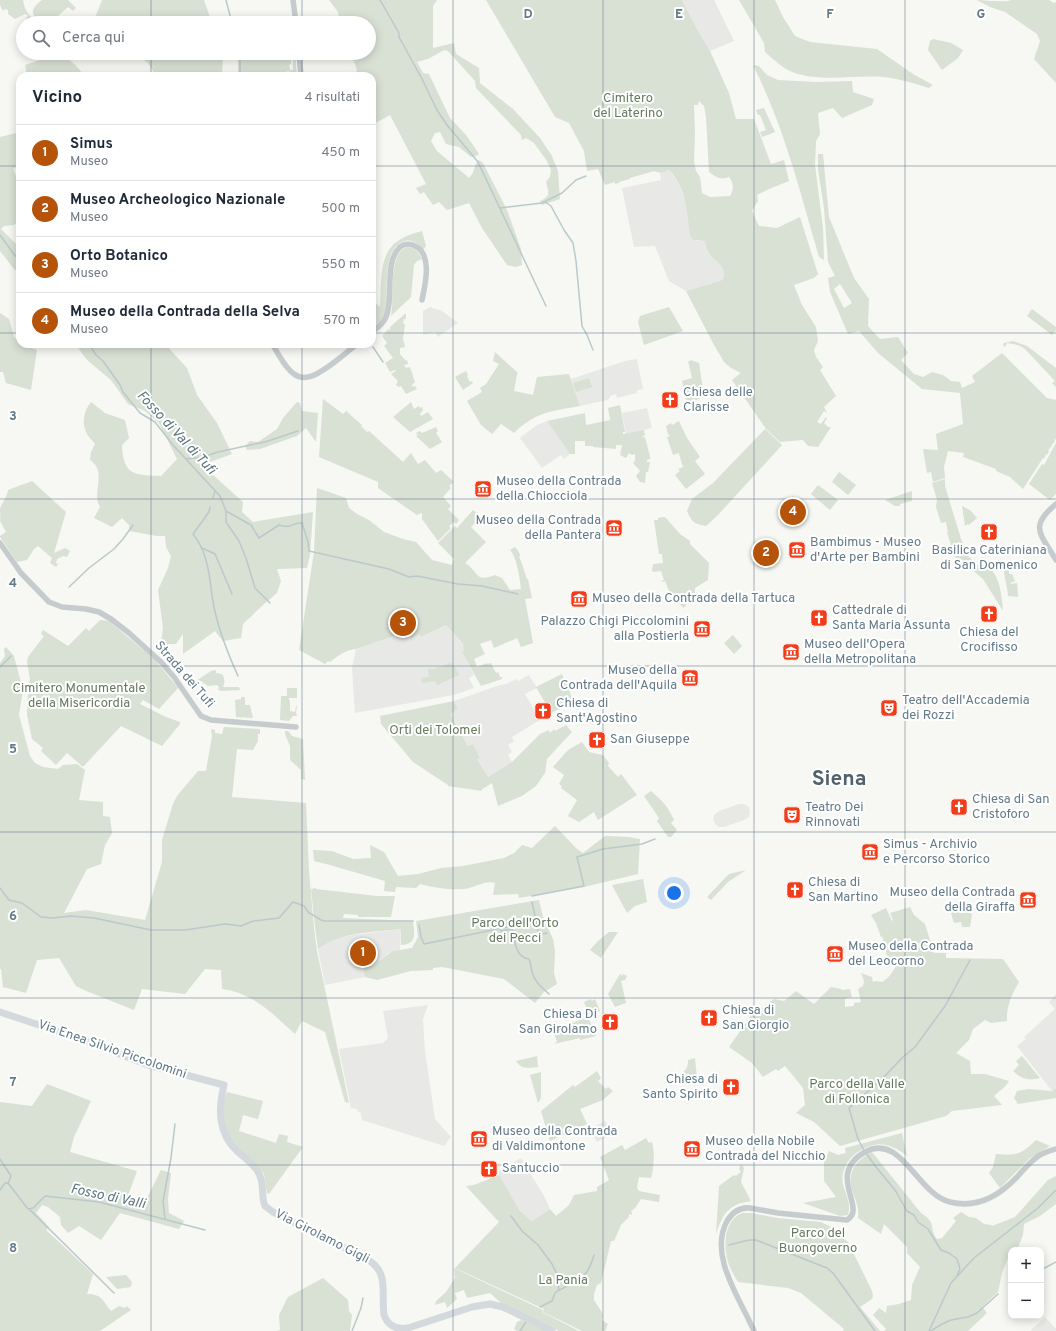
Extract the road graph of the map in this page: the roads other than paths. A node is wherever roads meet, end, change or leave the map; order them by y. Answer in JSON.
{"nodes":[{"id":1,"x":293,"y":0,"type":"edge"},
{"id":2,"x":295,"y":16,"type":"edge"},
{"id":3,"x":300,"y":60,"type":"edge"},
{"id":4,"x":301,"y":72,"type":"edge"},
{"id":5,"x":422,"y":300,"type":"dead end"},
{"id":6,"x":376,"y":328,"type":"edge"},
{"id":7,"x":275,"y":348,"type":"edge"},
{"id":8,"x":352,"y":348,"type":"edge"},
{"id":9,"x":1056,"y":504,"type":"edge"},
{"id":10,"x":0,"y":544,"type":"edge"},
{"id":11,"x":1056,"y":560,"type":"edge"},
{"id":12,"x":296,"y":728,"type":"dead end"},
{"id":13,"x":0,"y":1012,"type":"edge"},
{"id":14,"x":224,"y":1086,"type":"joint"},
{"id":15,"x":1056,"y":1149,"type":"edge"},
{"id":16,"x":552,"y":1331,"type":"edge"},
{"id":17,"x":754,"y":1331,"type":"edge"}],
"edges":[{"from":1,"to":2,"type":"street"},
{"from":3,"to":4,"type":"street"},
{"from":5,"to":6,"type":"street"},
{"from":7,"to":8,"type":"street"},
{"from":9,"to":11,"type":"street"},
{"from":10,"to":12,"type":"street","name":"Strada dei Tufi"},
{"from":13,"to":14,"type":"main road","name":"Via Enea Silvio Piccolomini"},
{"from":14,"to":16,"type":"main road","name":"Via Girolamo Gigli"},
{"from":15,"to":17,"type":"street"}]}
